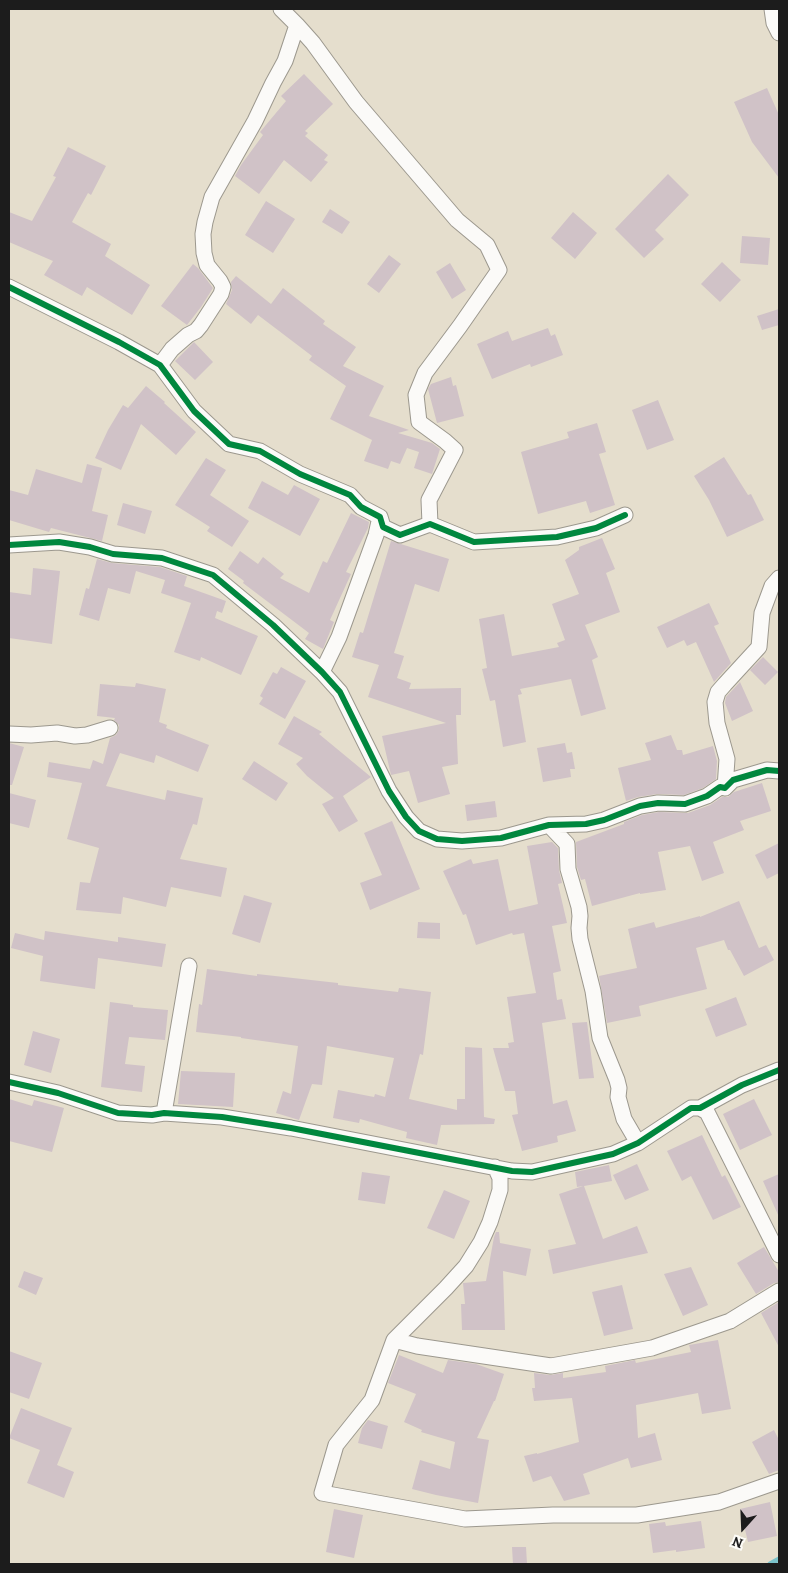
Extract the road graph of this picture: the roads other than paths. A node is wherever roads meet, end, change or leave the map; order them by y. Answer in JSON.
{"nodes":[{"id":1,"x":281,"y":9,"type":"edge"},
{"id":2,"x":772,"y":9,"type":"edge"},
{"id":3,"x":298,"y":25,"type":"junction"},
{"id":4,"x":779,"y":33,"type":"edge"},
{"id":5,"x":9,"y":287,"type":"edge"},
{"id":6,"x":160,"y":365,"type":"junction"},
{"id":7,"x":625,"y":516,"type":"dead end"},
{"id":8,"x":380,"y":517,"type":"junction"},
{"id":9,"x":430,"y":524,"type":"junction"},
{"id":10,"x":9,"y":545,"type":"edge"},
{"id":11,"x":779,"y":578,"type":"edge"},
{"id":12,"x":322,"y":672,"type":"junction"},
{"id":13,"x":110,"y":728,"type":"dead end"},
{"id":14,"x":9,"y":734,"type":"edge"},
{"id":15,"x":779,"y":771,"type":"edge"},
{"id":16,"x":725,"y":788,"type":"junction"},
{"id":17,"x":549,"y":825,"type":"junction"},
{"id":18,"x":189,"y":966,"type":"dead end"},
{"id":19,"x":779,"y":1070,"type":"edge"},
{"id":20,"x":9,"y":1082,"type":"edge"},
{"id":21,"x":700,"y":1108,"type":"junction"},
{"id":22,"x":164,"y":1113,"type":"junction"},
{"id":23,"x":638,"y":1143,"type":"junction"},
{"id":24,"x":495,"y":1167,"type":"junction"},
{"id":25,"x":779,"y":1255,"type":"edge"},
{"id":26,"x":779,"y":1291,"type":"edge"},
{"id":27,"x":394,"y":1340,"type":"junction"},
{"id":28,"x":779,"y":1481,"type":"edge"}],
"edges":[{"from":1,"to":3,"type":"street"},
{"from":2,"to":4,"type":"street"},
{"from":3,"to":6,"type":"street"},
{"from":3,"to":9,"type":"street"},
{"from":5,"to":6,"type":"street"},
{"from":6,"to":8,"type":"street"},
{"from":7,"to":9,"type":"street"},
{"from":8,"to":9,"type":"street"},
{"from":8,"to":12,"type":"street"},
{"from":10,"to":12,"type":"street"},
{"from":11,"to":16,"type":"street"},
{"from":12,"to":17,"type":"street"},
{"from":13,"to":14,"type":"street"},
{"from":15,"to":16,"type":"street"},
{"from":16,"to":17,"type":"street"},
{"from":17,"to":23,"type":"street"},
{"from":18,"to":22,"type":"street"},
{"from":19,"to":21,"type":"street"},
{"from":20,"to":22,"type":"street"},
{"from":21,"to":23,"type":"street"},
{"from":21,"to":25,"type":"street"},
{"from":22,"to":24,"type":"street"},
{"from":23,"to":24,"type":"street"},
{"from":24,"to":27,"type":"street"},
{"from":26,"to":27,"type":"street"},
{"from":27,"to":28,"type":"street"}]}
